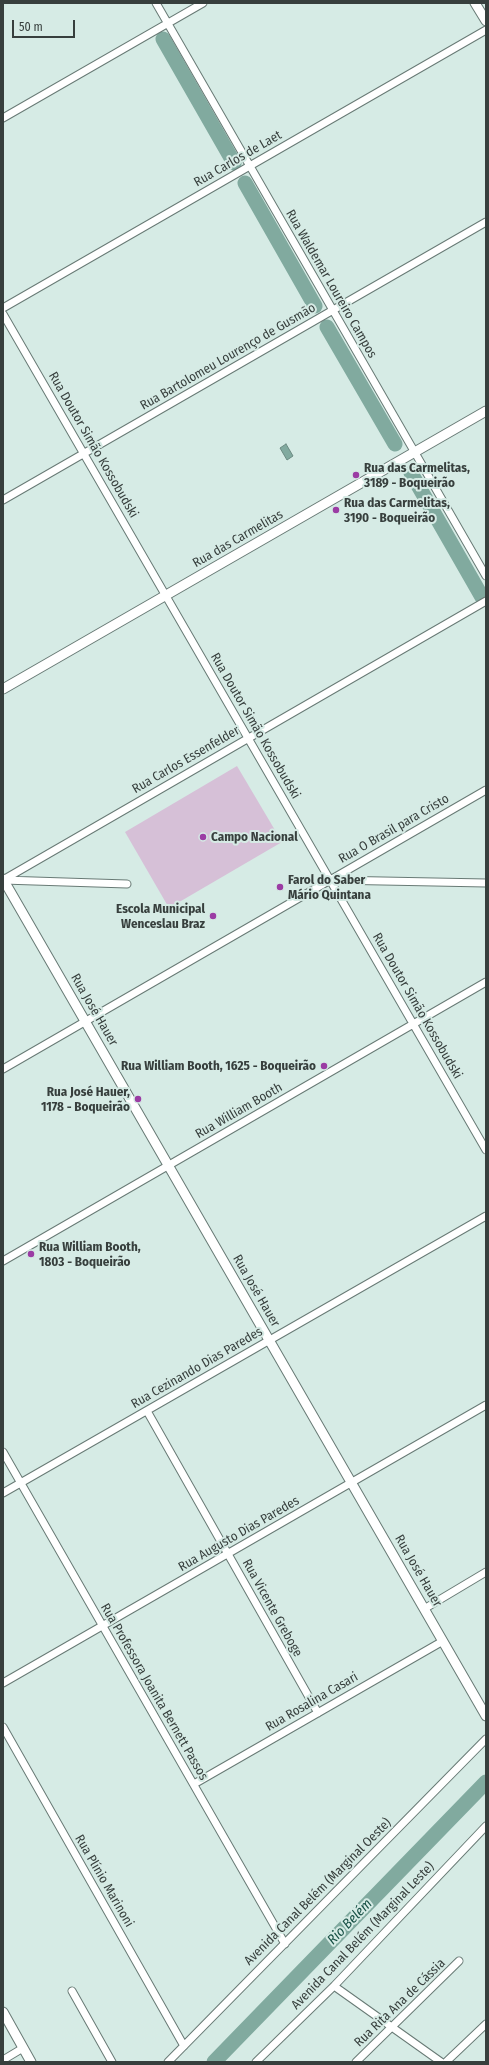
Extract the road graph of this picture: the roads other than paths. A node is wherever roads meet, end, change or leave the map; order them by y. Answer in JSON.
{"nodes":[{"id":1,"x":156,"y":3,"type":"edge"},
{"id":2,"x":203,"y":3,"type":"edge"},
{"id":3,"x":476,"y":3,"type":"edge"},
{"id":4,"x":486,"y":21,"type":"edge"},
{"id":5,"x":168,"y":23,"type":"junction"},
{"id":6,"x":486,"y":30,"type":"edge"},
{"id":7,"x":3,"y":118,"type":"edge"},
{"id":8,"x":250,"y":166,"type":"junction"},
{"id":9,"x":486,"y":222,"type":"edge"},
{"id":10,"x":3,"y":308,"type":"edge"},
{"id":11,"x":333,"y":310,"type":"junction"},
{"id":12,"x":3,"y":314,"type":"edge"},
{"id":13,"x":486,"y":411,"type":"edge"},
{"id":14,"x":415,"y":452,"type":"junction"},
{"id":15,"x":84,"y":454,"type":"junction"},
{"id":16,"x":3,"y":500,"type":"edge"},
{"id":17,"x":486,"y":576,"type":"edge"},
{"id":18,"x":166,"y":596,"type":"junction"},
{"id":19,"x":486,"y":601,"type":"edge"},
{"id":20,"x":3,"y":689,"type":"edge"},
{"id":21,"x":248,"y":738,"type":"junction"},
{"id":22,"x":486,"y":790,"type":"edge"},
{"id":23,"x":3,"y":880,"type":"edge"},
{"id":24,"x":330,"y":880,"type":"junction"},
{"id":25,"x":486,"y":883,"type":"edge"},
{"id":26,"x":127,"y":884,"type":"dead end"},
{"id":27,"x":486,"y":982,"type":"edge"},
{"id":28,"x":85,"y":1022,"type":"junction"},
{"id":29,"x":413,"y":1024,"type":"junction"},
{"id":30,"x":3,"y":1069,"type":"edge"},
{"id":31,"x":486,"y":1150,"type":"edge"},
{"id":32,"x":168,"y":1166,"type":"junction"},
{"id":33,"x":486,"y":1216,"type":"edge"},
{"id":34,"x":3,"y":1261,"type":"edge"},
{"id":35,"x":269,"y":1340,"type":"junction"},
{"id":36,"x":486,"y":1405,"type":"edge"},
{"id":37,"x":146,"y":1411,"type":"junction"},
{"id":38,"x":3,"y":1452,"type":"edge"},
{"id":39,"x":21,"y":1483,"type":"junction"},
{"id":40,"x":352,"y":1483,"type":"junction"},
{"id":41,"x":3,"y":1493,"type":"edge"},
{"id":42,"x":228,"y":1554,"type":"junction"},
{"id":43,"x":486,"y":1572,"type":"edge"},
{"id":44,"x":424,"y":1609,"type":"junction"},
{"id":45,"x":103,"y":1626,"type":"junction"},
{"id":46,"x":443,"y":1641,"type":"junction"},
{"id":47,"x":3,"y":1683,"type":"edge"},
{"id":48,"x":318,"y":1713,"type":"junction"},
{"id":49,"x":486,"y":1716,"type":"edge"},
{"id":50,"x":3,"y":1727,"type":"edge"},
{"id":51,"x":486,"y":1739,"type":"edge"},
{"id":52,"x":194,"y":1784,"type":"junction"},
{"id":53,"x":486,"y":1826,"type":"edge"},
{"id":54,"x":285,"y":1944,"type":"junction"},
{"id":55,"x":460,"y":1961,"type":"dead end"},
{"id":56,"x":334,"y":1986,"type":"junction"},
{"id":57,"x":72,"y":1991,"type":"dead end"},
{"id":58,"x":3,"y":2012,"type":"edge"},
{"id":59,"x":486,"y":2024,"type":"edge"},
{"id":60,"x":392,"y":2027,"type":"junction"},
{"id":61,"x":184,"y":2046,"type":"junction"},
{"id":62,"x":24,"y":2048,"type":"junction"},
{"id":63,"x":3,"y":2060,"type":"edge"},
{"id":64,"x":31,"y":2062,"type":"edge"},
{"id":65,"x":112,"y":2062,"type":"edge"},
{"id":66,"x":168,"y":2062,"type":"edge"},
{"id":67,"x":256,"y":2062,"type":"edge"},
{"id":68,"x":356,"y":2062,"type":"edge"},
{"id":69,"x":441,"y":2062,"type":"edge"},
{"id":70,"x":446,"y":2062,"type":"edge"}],
"edges":[{"from":1,"to":5,"type":"street","name":"Rua Waldemar Loureiro Campos"},
{"from":2,"to":5,"type":"street"},
{"from":3,"to":4,"type":"main road"},
{"from":5,"to":7,"type":"street"},
{"from":5,"to":8,"type":"street","name":"Rua Waldemar Loureiro Campos"},
{"from":6,"to":8,"type":"street","name":"Rua Carlos de Laet"},
{"from":8,"to":10,"type":"street","name":"Rua Carlos de Laet"},
{"from":8,"to":11,"type":"street","name":"Rua Waldemar Loureiro Campos"},
{"from":9,"to":11,"type":"street","name":"Rua Bartolomeu Lourenço de Gusmão"},
{"from":11,"to":14,"type":"street","name":"Rua Waldemar Loureiro Campos"},
{"from":11,"to":15,"type":"street","name":"Rua Bartolomeu Lourenço de Gusmão"},
{"from":12,"to":15,"type":"street","name":"Rua Doutor Simão Kossobudski"},
{"from":13,"to":14,"type":"main road","name":"Rua das Carmelitas"},
{"from":14,"to":17,"type":"street","name":"Rua Waldemar Loureiro Campos"},
{"from":14,"to":18,"type":"main road","name":"Rua das Carmelitas"},
{"from":15,"to":16,"type":"street","name":"Rua Bartolomeu Lourenço de Gusmão"},
{"from":15,"to":18,"type":"street","name":"Rua Doutor Simão Kossobudski"},
{"from":18,"to":20,"type":"main road","name":"Rua das Carmelitas"},
{"from":18,"to":21,"type":"street","name":"Rua Doutor Simão Kossobudski"},
{"from":19,"to":21,"type":"street","name":"Rua Carlos Essenfelder"},
{"from":21,"to":23,"type":"street","name":"Rua Carlos Essenfelder"},
{"from":21,"to":24,"type":"street","name":"Rua Doutor Simão Kossobudski"},
{"from":22,"to":24,"type":"street","name":"Rua O Brasil para Cristo"},
{"from":23,"to":26,"type":"street"},
{"from":23,"to":28,"type":"main road","name":"Rua José Hauer"},
{"from":24,"to":25,"type":"street"},
{"from":24,"to":28,"type":"street","name":"Rua O Brasil para Cristo"},
{"from":24,"to":29,"type":"street","name":"Rua Doutor Simão Kossobudski"},
{"from":27,"to":29,"type":"street","name":"Rua William Booth"},
{"from":28,"to":30,"type":"street","name":"Rua O Brasil para Cristo"},
{"from":28,"to":32,"type":"main road","name":"Rua José Hauer"},
{"from":29,"to":31,"type":"street","name":"Rua Doutor Simão Kossobudski"},
{"from":29,"to":32,"type":"street","name":"Rua William Booth"},
{"from":32,"to":34,"type":"street","name":"Rua William Booth"},
{"from":32,"to":35,"type":"main road","name":"Rua José Hauer"},
{"from":33,"to":35,"type":"street","name":"Rua Cezinando Dias Paredes"},
{"from":35,"to":37,"type":"street","name":"Rua Cezinando Dias Paredes"},
{"from":35,"to":40,"type":"main road","name":"Rua José Hauer"},
{"from":36,"to":40,"type":"street","name":"Rua Augusto Dias Paredes"},
{"from":37,"to":39,"type":"street","name":"Rua Cezinando Dias Paredes"},
{"from":37,"to":42,"type":"street","name":"Rua Vicente Greboge"},
{"from":38,"to":39,"type":"street","name":"Rua Professora Joanita Bernett Passos"},
{"from":39,"to":41,"type":"street","name":"Rua Cezinando Dias Paredes"},
{"from":39,"to":45,"type":"street","name":"Rua Professora Joanita Bernett Passos"},
{"from":40,"to":42,"type":"street","name":"Rua Augusto Dias Paredes"},
{"from":40,"to":44,"type":"main road","name":"Rua José Hauer"},
{"from":42,"to":45,"type":"street","name":"Rua Augusto Dias Paredes"},
{"from":42,"to":48,"type":"street","name":"Rua Vicente Greboge"},
{"from":43,"to":44,"type":"street"},
{"from":44,"to":46,"type":"main road","name":"Rua José Hauer"},
{"from":45,"to":47,"type":"street","name":"Rua Augusto Dias Paredes"},
{"from":45,"to":52,"type":"street","name":"Rua Professora Joanita Bernett Passos"},
{"from":46,"to":48,"type":"street","name":"Rua Rosalina Casari"},
{"from":46,"to":49,"type":"main road","name":"Rua José Hauer"},
{"from":48,"to":52,"type":"street","name":"Rua Rosalina Casari"},
{"from":50,"to":61,"type":"street","name":"Rua Plínio Marinoni"},
{"from":51,"to":54,"type":"street","name":"Avenida Canal Belém (Marginal Oeste)"},
{"from":52,"to":54,"type":"street","name":"Rua Professora Joanita Bernett Passos"},
{"from":53,"to":56,"type":"street","name":"Avenida Canal Belém (Marginal Leste)"},
{"from":54,"to":61,"type":"street","name":"Avenida Canal Belém (Marginal Oeste)"},
{"from":55,"to":60,"type":"street","name":"Rua Rita Ana de Cássia"},
{"from":56,"to":60,"type":"street"},
{"from":56,"to":67,"type":"street","name":"Avenida Canal Belém (Marginal Leste)"},
{"from":57,"to":65,"type":"street"},
{"from":58,"to":62,"type":"main road"},
{"from":59,"to":70,"type":"street"},
{"from":60,"to":68,"type":"street","name":"Rua Rita Ana de Cássia"},
{"from":60,"to":69,"type":"street"},
{"from":61,"to":66,"type":"street","name":"Avenida Canal Belém (Marginal Oeste)"},
{"from":62,"to":63,"type":"street"},
{"from":62,"to":64,"type":"main road"}]}
